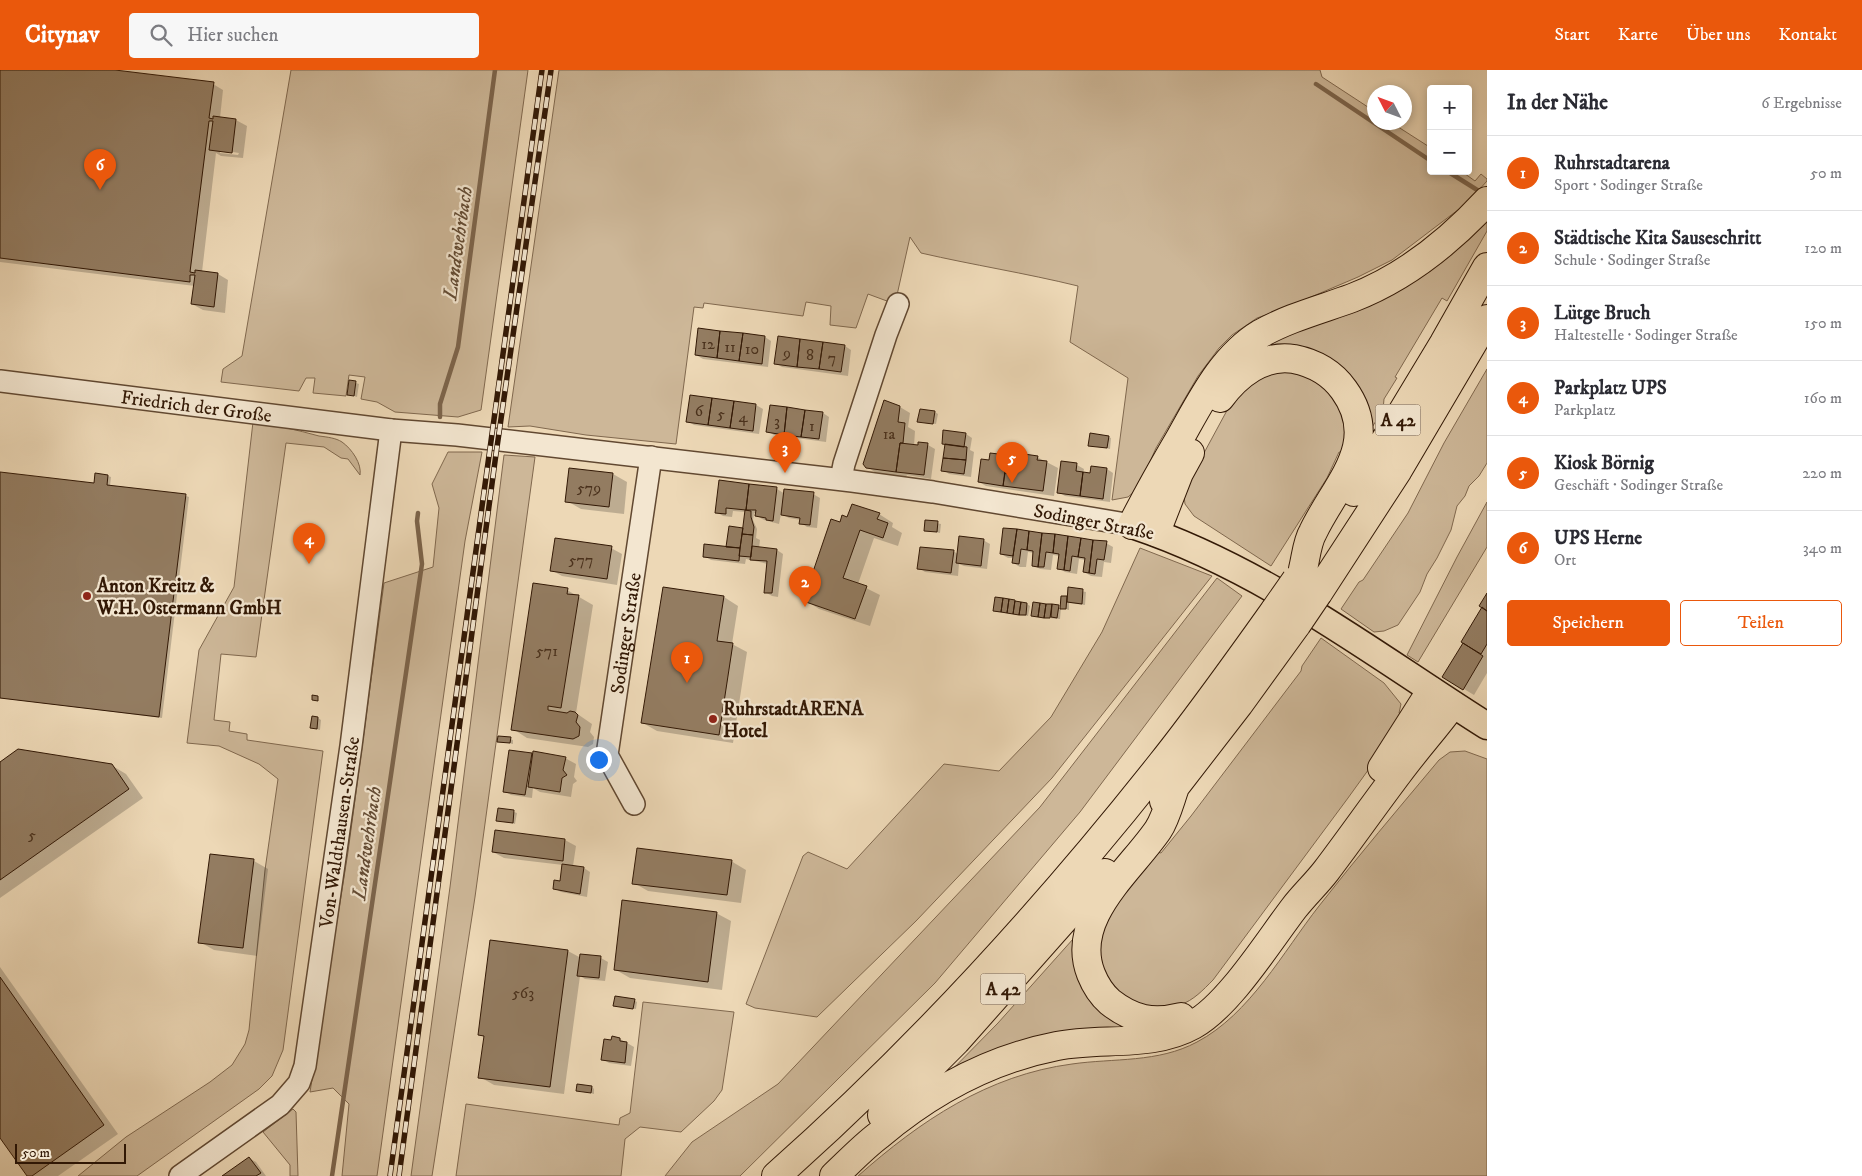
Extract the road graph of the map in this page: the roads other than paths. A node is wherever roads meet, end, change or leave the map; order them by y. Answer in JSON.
{"nodes":[{"id":1,"x":1483,"y":206,"type":"edge"},
{"id":2,"x":1487,"y":267,"type":"edge"},
{"id":3,"x":898,"y":304,"type":"dead end"},
{"id":4,"x":1487,"y":319,"type":"edge"},
{"id":5,"x":0,"y":381,"type":"edge"},
{"id":6,"x":391,"y":430,"type":"junction"},
{"id":7,"x":651,"y":457,"type":"junction"},
{"id":8,"x":841,"y":479,"type":"junction"},
{"id":9,"x":1144,"y":528,"type":"junction"},
{"id":10,"x":1305,"y":580,"type":"junction"},
{"id":11,"x":1286,"y":617,"type":"junction"},
{"id":12,"x":1442,"y":698,"type":"junction"},
{"id":13,"x":1487,"y":726,"type":"edge"},
{"id":14,"x":1175,"y":788,"type":"junction"},
{"id":15,"x":634,"y":804,"type":"dead end"},
{"id":16,"x":180,"y":1176,"type":"edge"},
{"id":17,"x":776,"y":1176,"type":"edge"},
{"id":18,"x":815,"y":1176,"type":"edge"},
{"id":19,"x":834,"y":1176,"type":"edge"}],
"edges":[{"from":1,"to":9,"type":"highway"},
{"from":2,"to":10,"type":"highway","number":"A 42"},
{"from":3,"to":8,"type":"street"},
{"from":4,"to":10,"type":"highway","number":"A 42"},
{"from":5,"to":6,"type":"street","name":"Friedrich der Große"},
{"from":6,"to":7,"type":"street","name":"Sodinger Straße"},
{"from":6,"to":16,"type":"street","name":"Von-Waldthausen-Straße"},
{"from":7,"to":8,"type":"street","name":"Sodinger Straße"},
{"from":7,"to":15,"type":"street","name":"Sodinger Straße"},
{"from":8,"to":9,"type":"street","name":"Sodinger Straße"},
{"from":9,"to":10,"type":"highway"},
{"from":9,"to":12,"type":"main road","name":"Sodinger Straße"},
{"from":10,"to":11,"type":"highway","number":"A 42","bridge":true},
{"from":11,"to":14,"type":"highway","number":"A 42"},
{"from":11,"to":17,"type":"highway","number":"A 42"},
{"from":12,"to":13,"type":"main road","name":"Sodinger Straße"},
{"from":12,"to":14,"type":"highway"},
{"from":12,"to":19,"type":"highway"},
{"from":14,"to":18,"type":"highway","number":"A 42"}]}
